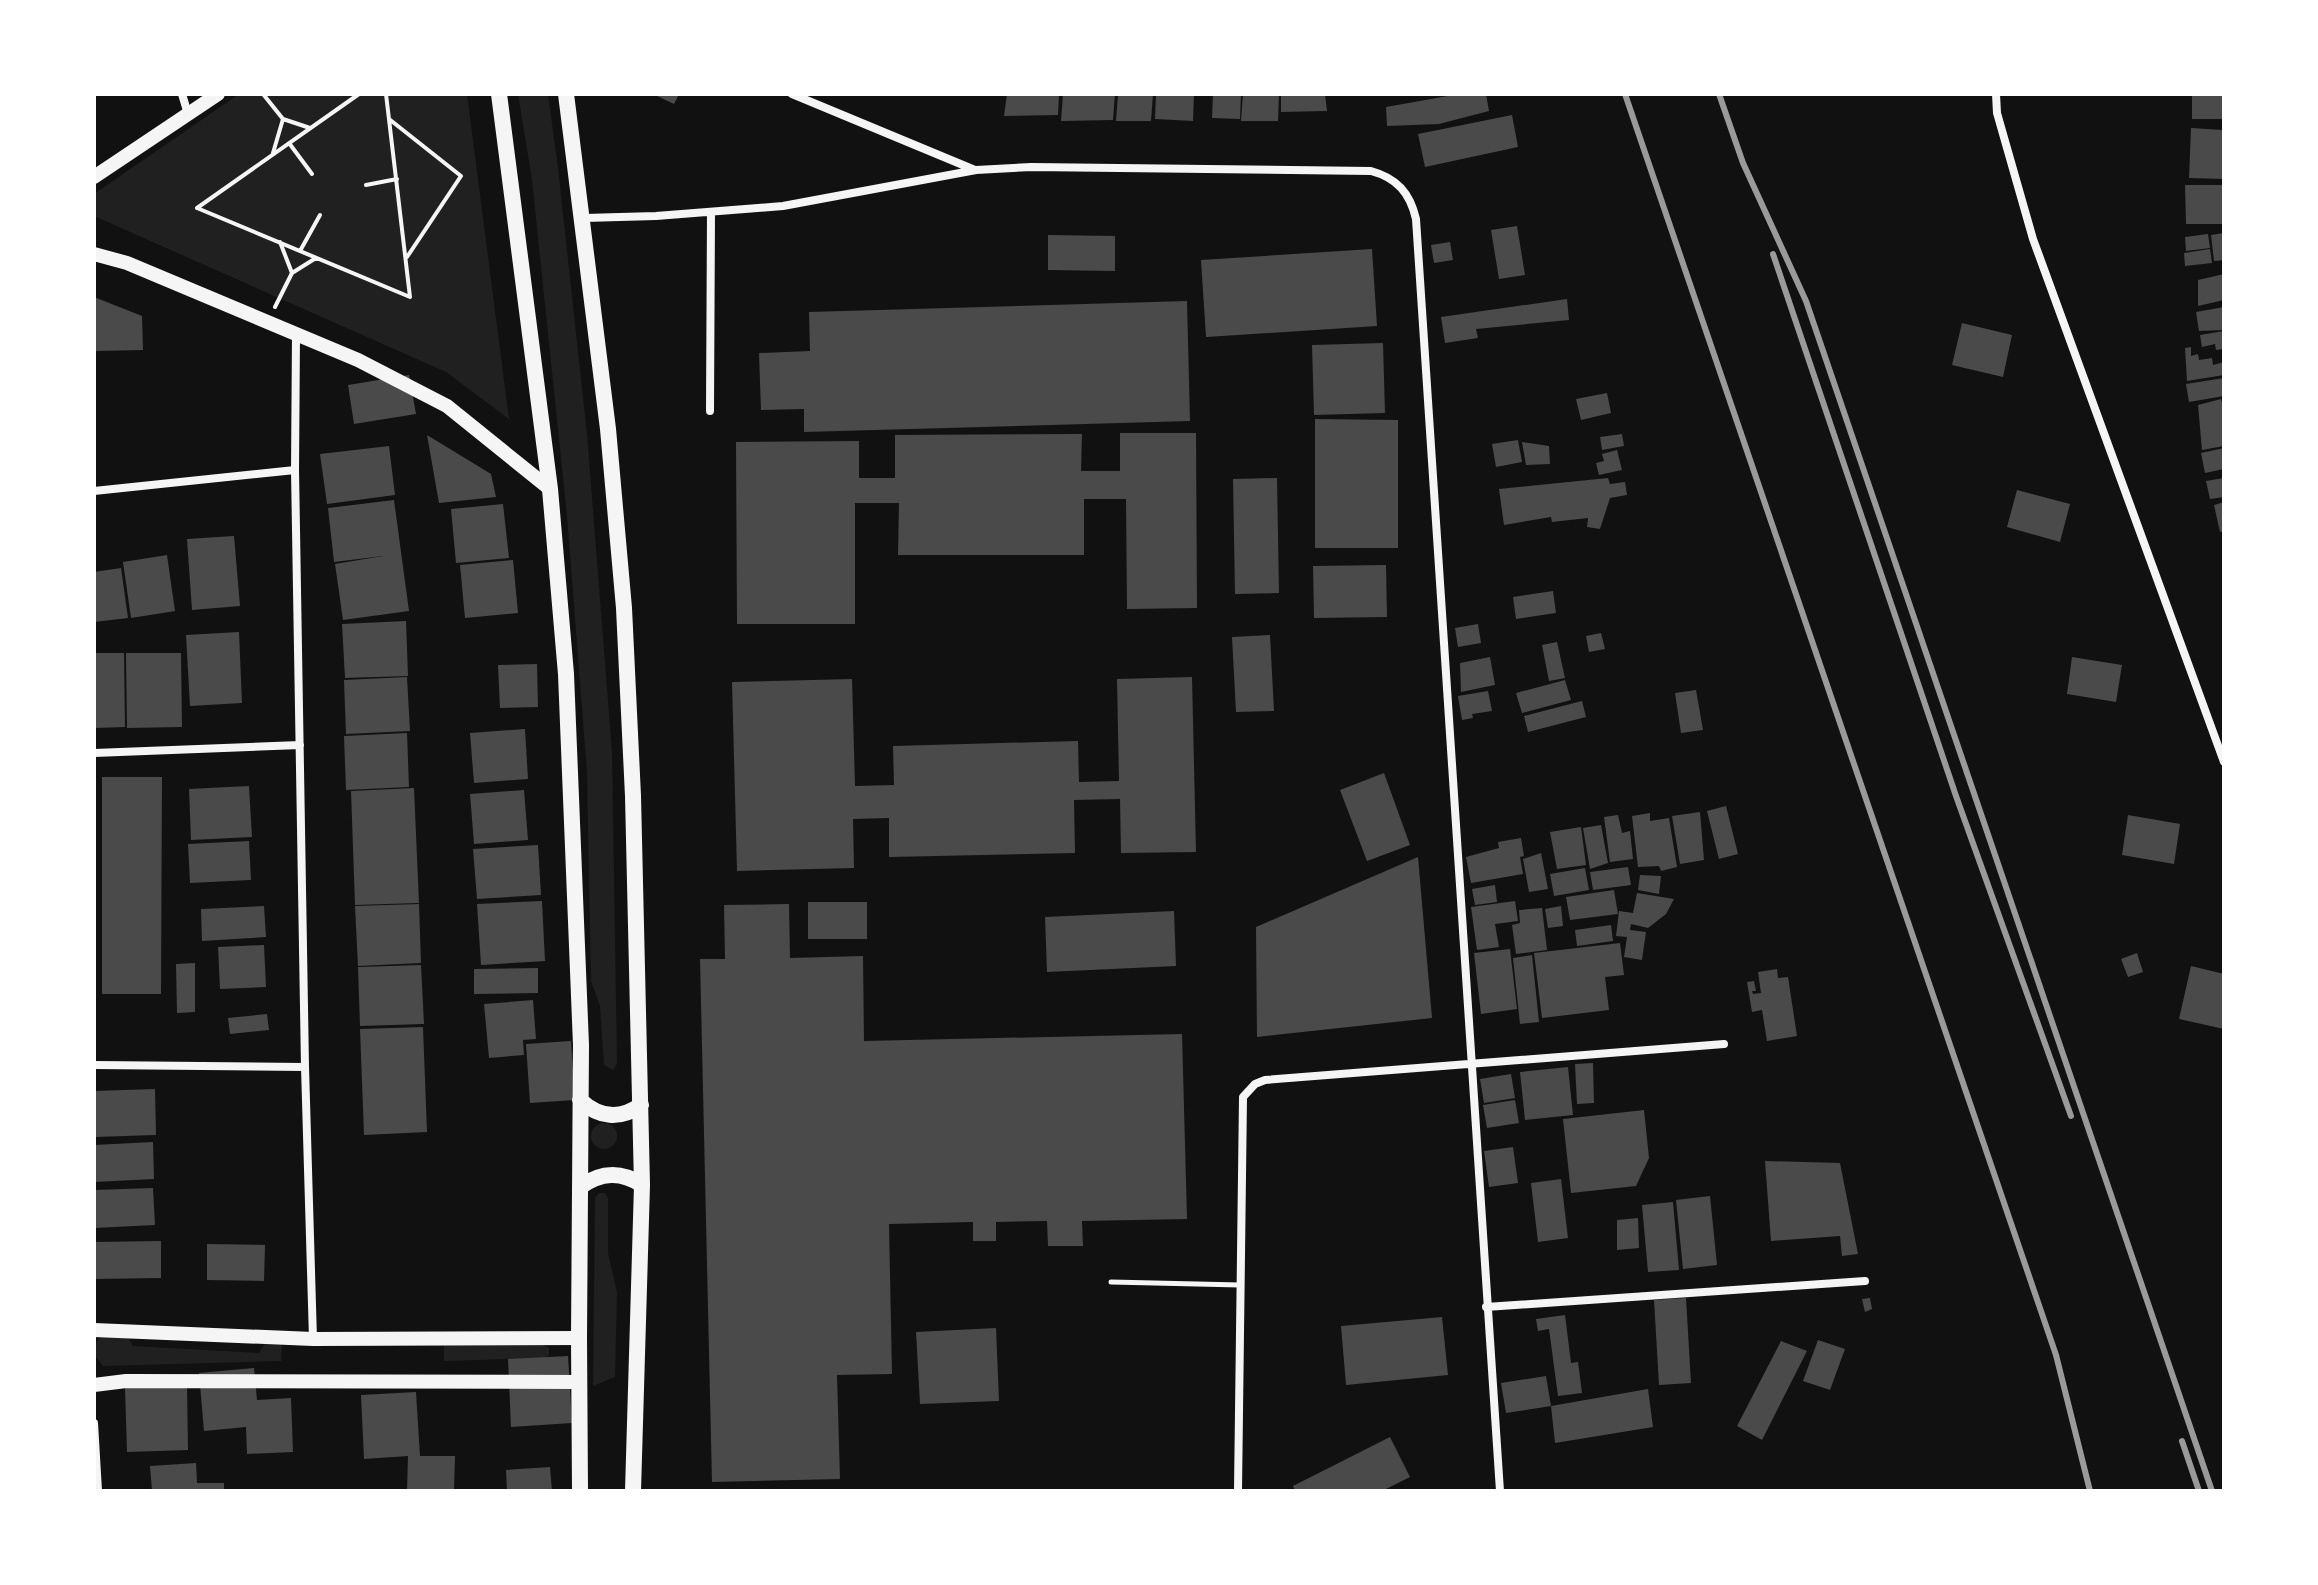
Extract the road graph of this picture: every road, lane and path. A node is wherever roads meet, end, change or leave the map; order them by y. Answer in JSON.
{"nodes":[{"id":1,"x":182,"y":94,"type":"edge"},
{"id":2,"x":218,"y":94,"type":"edge"},
{"id":3,"x":263,"y":94,"type":"edge"},
{"id":4,"x":359,"y":94,"type":"edge"},
{"id":5,"x":386,"y":94,"type":"edge"},
{"id":6,"x":499,"y":94,"type":"edge"},
{"id":7,"x":566,"y":94,"type":"edge"},
{"id":8,"x":792,"y":94,"type":"edge"},
{"id":9,"x":1996,"y":94,"type":"edge"},
{"id":10,"x":188,"y":114,"type":"junction"},
{"id":11,"x":283,"y":119,"type":"junction"},
{"id":12,"x":389,"y":119,"type":"junction"},
{"id":13,"x":311,"y":128,"type":"junction"},
{"id":14,"x":289,"y":143,"type":"junction"},
{"id":15,"x":273,"y":155,"type":"junction"},
{"id":16,"x":976,"y":170,"type":"junction"},
{"id":17,"x":312,"y":174,"type":"dead end"},
{"id":18,"x":94,"y":177,"type":"edge"},
{"id":19,"x":397,"y":179,"type":"junction"},
{"id":20,"x":366,"y":185,"type":"dead end"},
{"id":21,"x":711,"y":212,"type":"junction"},
{"id":22,"x":320,"y":215,"type":"dead end"},
{"id":23,"x":584,"y":218,"type":"junction"},
{"id":24,"x":280,"y":242,"type":"junction"},
{"id":25,"x":300,"y":251,"type":"junction"},
{"id":26,"x":94,"y":254,"type":"edge"},
{"id":27,"x":316,"y":257,"type":"junction"},
{"id":28,"x":406,"y":259,"type":"junction"},
{"id":29,"x":292,"y":273,"type":"junction"},
{"id":30,"x":267,"y":323,"type":"junction"},
{"id":31,"x":296,"y":335,"type":"junction"},
{"id":32,"x":710,"y":411,"type":"dead end"},
{"id":33,"x":295,"y":470,"type":"junction"},
{"id":34,"x":550,"y":489,"type":"junction"},
{"id":35,"x":94,"y":491,"type":"edge"},
{"id":36,"x":300,"y":745,"type":"junction"},
{"id":37,"x":94,"y":753,"type":"edge"},
{"id":38,"x":2224,"y":762,"type":"edge"},
{"id":39,"x":1724,"y":1044,"type":"dead end"},
{"id":40,"x":1473,"y":1064,"type":"junction"},
{"id":41,"x":94,"y":1065,"type":"edge"},
{"id":42,"x":305,"y":1067,"type":"junction"},
{"id":43,"x":580,"y":1100,"type":"junction"},
{"id":44,"x":641,"y":1105,"type":"junction"},
{"id":45,"x":642,"y":1185,"type":"junction"},
{"id":46,"x":580,"y":1187,"type":"junction"},
{"id":47,"x":1865,"y":1281,"type":"dead end"},
{"id":48,"x":1111,"y":1282,"type":"dead end"},
{"id":49,"x":1240,"y":1285,"type":"junction"},
{"id":50,"x":1486,"y":1307,"type":"junction"},
{"id":51,"x":94,"y":1330,"type":"edge"},
{"id":52,"x":579,"y":1338,"type":"junction"},
{"id":53,"x":313,"y":1339,"type":"junction"},
{"id":54,"x":579,"y":1382,"type":"junction"},
{"id":55,"x":94,"y":1385,"type":"edge"},
{"id":56,"x":94,"y":1423,"type":"edge"},
{"id":57,"x":98,"y":1491,"type":"edge"},
{"id":58,"x":580,"y":1491,"type":"edge"},
{"id":59,"x":633,"y":1491,"type":"edge"},
{"id":60,"x":1238,"y":1491,"type":"edge"},
{"id":61,"x":1500,"y":1491,"type":"edge"}],
"edges":[{"from":1,"to":10,"type":"street"},
{"from":2,"to":10,"type":"street"},
{"from":3,"to":11,"type":"path"},
{"from":4,"to":13,"type":"path"},
{"from":5,"to":12,"type":"path"},
{"from":6,"to":34,"type":"main road"},
{"from":7,"to":23,"type":"main road"},
{"from":8,"to":16,"type":"street"},
{"from":9,"to":38,"type":"street"},
{"from":10,"to":18,"type":"street"},
{"from":11,"to":13,"type":"path"},
{"from":11,"to":15,"type":"path"},
{"from":12,"to":19,"type":"path"},
{"from":12,"to":28,"type":"path"},
{"from":13,"to":14,"type":"path"},
{"from":14,"to":15,"type":"path"},
{"from":14,"to":17,"type":"path"},
{"from":15,"to":24,"type":"path"},
{"from":16,"to":21,"type":"street"},
{"from":16,"to":40,"type":"street"},
{"from":19,"to":20,"type":"path"},
{"from":19,"to":28,"type":"path"},
{"from":21,"to":23,"type":"street"},
{"from":21,"to":32,"type":"street"},
{"from":22,"to":25,"type":"path"},
{"from":23,"to":44,"type":"main road"},
{"from":24,"to":25,"type":"path"},
{"from":24,"to":29,"type":"path"},
{"from":25,"to":27,"type":"path"},
{"from":26,"to":30,"type":"street"},
{"from":27,"to":28,"type":"path"},
{"from":27,"to":29,"type":"path"},
{"from":29,"to":30,"type":"path"},
{"from":30,"to":31,"type":"street"},
{"from":31,"to":33,"type":"street"},
{"from":31,"to":34,"type":"street"},
{"from":33,"to":35,"type":"street"},
{"from":33,"to":36,"type":"street"},
{"from":34,"to":43,"type":"main road"},
{"from":36,"to":37,"type":"street"},
{"from":36,"to":42,"type":"street"},
{"from":39,"to":40,"type":"street"},
{"from":40,"to":49,"type":"street"},
{"from":40,"to":50,"type":"street"},
{"from":41,"to":42,"type":"street"},
{"from":42,"to":53,"type":"street"},
{"from":43,"to":44,"type":"main road"},
{"from":43,"to":46,"type":"main road"},
{"from":44,"to":45,"type":"main road"},
{"from":45,"to":46,"type":"main road"},
{"from":45,"to":59,"type":"main road"},
{"from":46,"to":52,"type":"main road"},
{"from":47,"to":50,"type":"street"},
{"from":48,"to":49,"type":"lane"},
{"from":49,"to":60,"type":"street"},
{"from":50,"to":61,"type":"street"},
{"from":51,"to":53,"type":"street"},
{"from":52,"to":53,"type":"street"},
{"from":52,"to":54,"type":"main road"},
{"from":54,"to":55,"type":"street"},
{"from":54,"to":58,"type":"main road"},
{"from":56,"to":57,"type":"street"}]}
